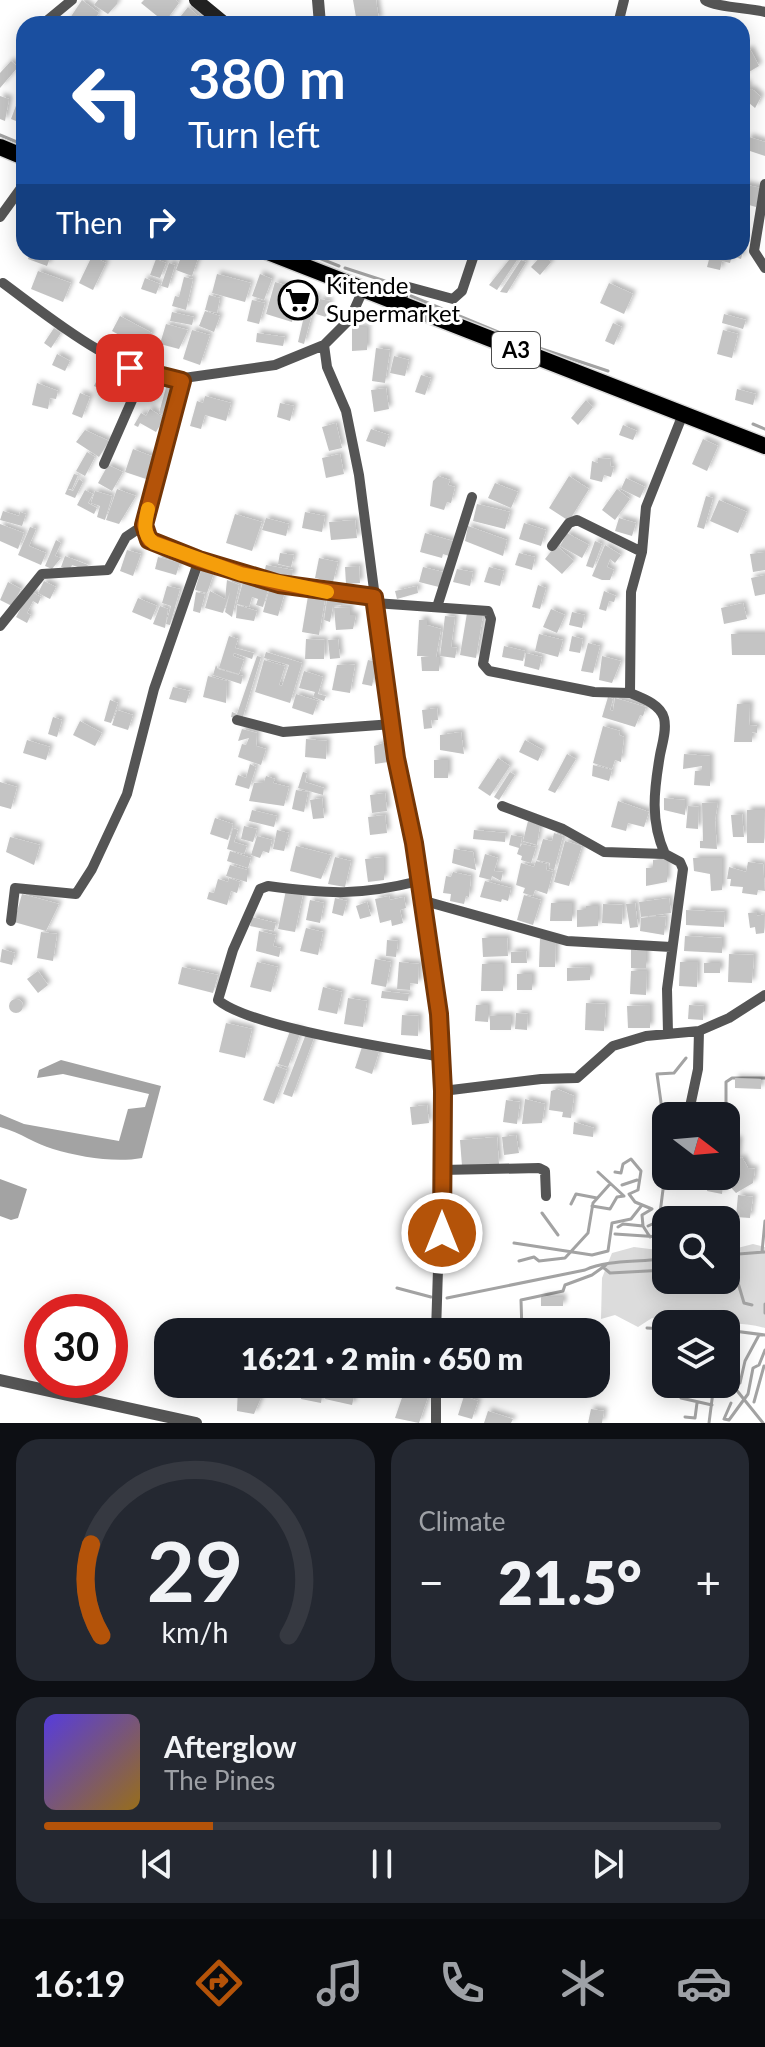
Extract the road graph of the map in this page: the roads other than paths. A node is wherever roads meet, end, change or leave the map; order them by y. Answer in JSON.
{"nodes":[{"id":1,"x":72,"y":0,"type":"edge"},
{"id":2,"x":196,"y":0,"type":"edge"},
{"id":3,"x":705,"y":0,"type":"edge"},
{"id":4,"x":765,"y":12,"type":"edge"},
{"id":5,"x":53,"y":16,"type":"edge"},
{"id":6,"x":215,"y":16,"type":"edge"},
{"id":7,"x":765,"y":184,"type":"edge"},
{"id":8,"x":16,"y":195,"type":"edge"},
{"id":9,"x":0,"y":217,"type":"edge"},
{"id":10,"x":288,"y":260,"type":"edge"},
{"id":11,"x":472,"y":260,"type":"edge"},
{"id":12,"x":765,"y":268,"type":"edge"},
{"id":13,"x":1,"y":282,"type":"edge"},
{"id":14,"x":363,"y":290,"type":"junction"},
{"id":15,"x":401,"y":305,"type":"junction"},
{"id":16,"x":324,"y":345,"type":"junction"},
{"id":17,"x":144,"y":373,"type":"junction"},
{"id":18,"x":182,"y":381,"type":"junction"},
{"id":19,"x":683,"y":414,"type":"junction"},
{"id":20,"x":765,"y":446,"type":"edge"},
{"id":21,"x":104,"y":464,"type":"dead end"},
{"id":22,"x":472,"y":497,"type":"dead end"},
{"id":23,"x":144,"y":525,"type":"junction"},
{"id":24,"x":552,"y":546,"type":"dead end"},
{"id":25,"x":642,"y":552,"type":"junction"},
{"id":26,"x":199,"y":560,"type":"junction"},
{"id":27,"x":375,"y":600,"type":"junction"},
{"id":28,"x":437,"y":607,"type":"junction"},
{"id":29,"x":0,"y":626,"type":"edge"},
{"id":30,"x":630,"y":693,"type":"junction"},
{"id":31,"x":237,"y":720,"type":"dead end"},
{"id":32,"x":393,"y":724,"type":"junction"},
{"id":33,"x":502,"y":806,"type":"dead end"},
{"id":34,"x":665,"y":854,"type":"junction"},
{"id":35,"x":419,"y":881,"type":"junction"},
{"id":36,"x":421,"y":900,"type":"junction"},
{"id":37,"x":11,"y":921,"type":"dead end"},
{"id":38,"x":671,"y":947,"type":"junction"},
{"id":39,"x":765,"y":995,"type":"edge"},
{"id":40,"x":699,"y":1031,"type":"junction"},
{"id":41,"x":668,"y":1033,"type":"junction"},
{"id":42,"x":441,"y":1057,"type":"junction"},
{"id":43,"x":443,"y":1091,"type":"junction"},
{"id":44,"x":691,"y":1102,"type":"edge"},
{"id":45,"x":442,"y":1170,"type":"junction"},
{"id":46,"x":546,"y":1196,"type":"dead end"},
{"id":47,"x":437,"y":1318,"type":"edge"},
{"id":48,"x":0,"y":1380,"type":"edge"},
{"id":49,"x":436,"y":1398,"type":"edge"},
{"id":50,"x":160,"y":1420,"type":"edge"},
{"id":51,"x":196,"y":1423,"type":"edge"},
{"id":52,"x":436,"y":1423,"type":"edge"}],
"edges":[{"from":1,"to":5,"type":"street"},
{"from":2,"to":6,"type":"main road"},
{"from":3,"to":4,"type":"street"},
{"from":7,"to":12,"type":"street"},
{"from":8,"to":9,"type":"street"},
{"from":10,"to":14,"type":"main road","number":"A3"},
{"from":11,"to":15,"type":"street"},
{"from":13,"to":17,"type":"street"},
{"from":14,"to":15,"type":"main road","number":"A3"},
{"from":14,"to":16,"type":"street"},
{"from":15,"to":19,"type":"main road","number":"A3"},
{"from":16,"to":18,"type":"street"},
{"from":16,"to":27,"type":"street"},
{"from":17,"to":18,"type":"street"},
{"from":17,"to":21,"type":"street"},
{"from":18,"to":23,"type":"street"},
{"from":19,"to":20,"type":"main road","number":"A3"},
{"from":19,"to":25,"type":"street"},
{"from":22,"to":28,"type":"street"},
{"from":23,"to":26,"type":"street"},
{"from":23,"to":29,"type":"street"},
{"from":24,"to":25,"type":"street"},
{"from":25,"to":30,"type":"street"},
{"from":26,"to":27,"type":"street"},
{"from":26,"to":37,"type":"street"},
{"from":27,"to":28,"type":"street"},
{"from":27,"to":32,"type":"street"},
{"from":28,"to":30,"type":"street"},
{"from":30,"to":34,"type":"street"},
{"from":31,"to":32,"type":"street"},
{"from":32,"to":35,"type":"street"},
{"from":33,"to":34,"type":"street"},
{"from":34,"to":38,"type":"street"},
{"from":35,"to":36,"type":"street"},
{"from":35,"to":42,"type":"street"},
{"from":36,"to":38,"type":"street"},
{"from":36,"to":42,"type":"street"},
{"from":38,"to":41,"type":"street"},
{"from":39,"to":40,"type":"street"},
{"from":40,"to":41,"type":"street"},
{"from":40,"to":44,"type":"street"},
{"from":41,"to":43,"type":"street"},
{"from":42,"to":43,"type":"street"},
{"from":43,"to":45,"type":"street"},
{"from":45,"to":46,"type":"street"},
{"from":45,"to":47,"type":"street"},
{"from":48,"to":50,"type":"street"},
{"from":49,"to":52,"type":"street"},
{"from":50,"to":51,"type":"street"}]}
